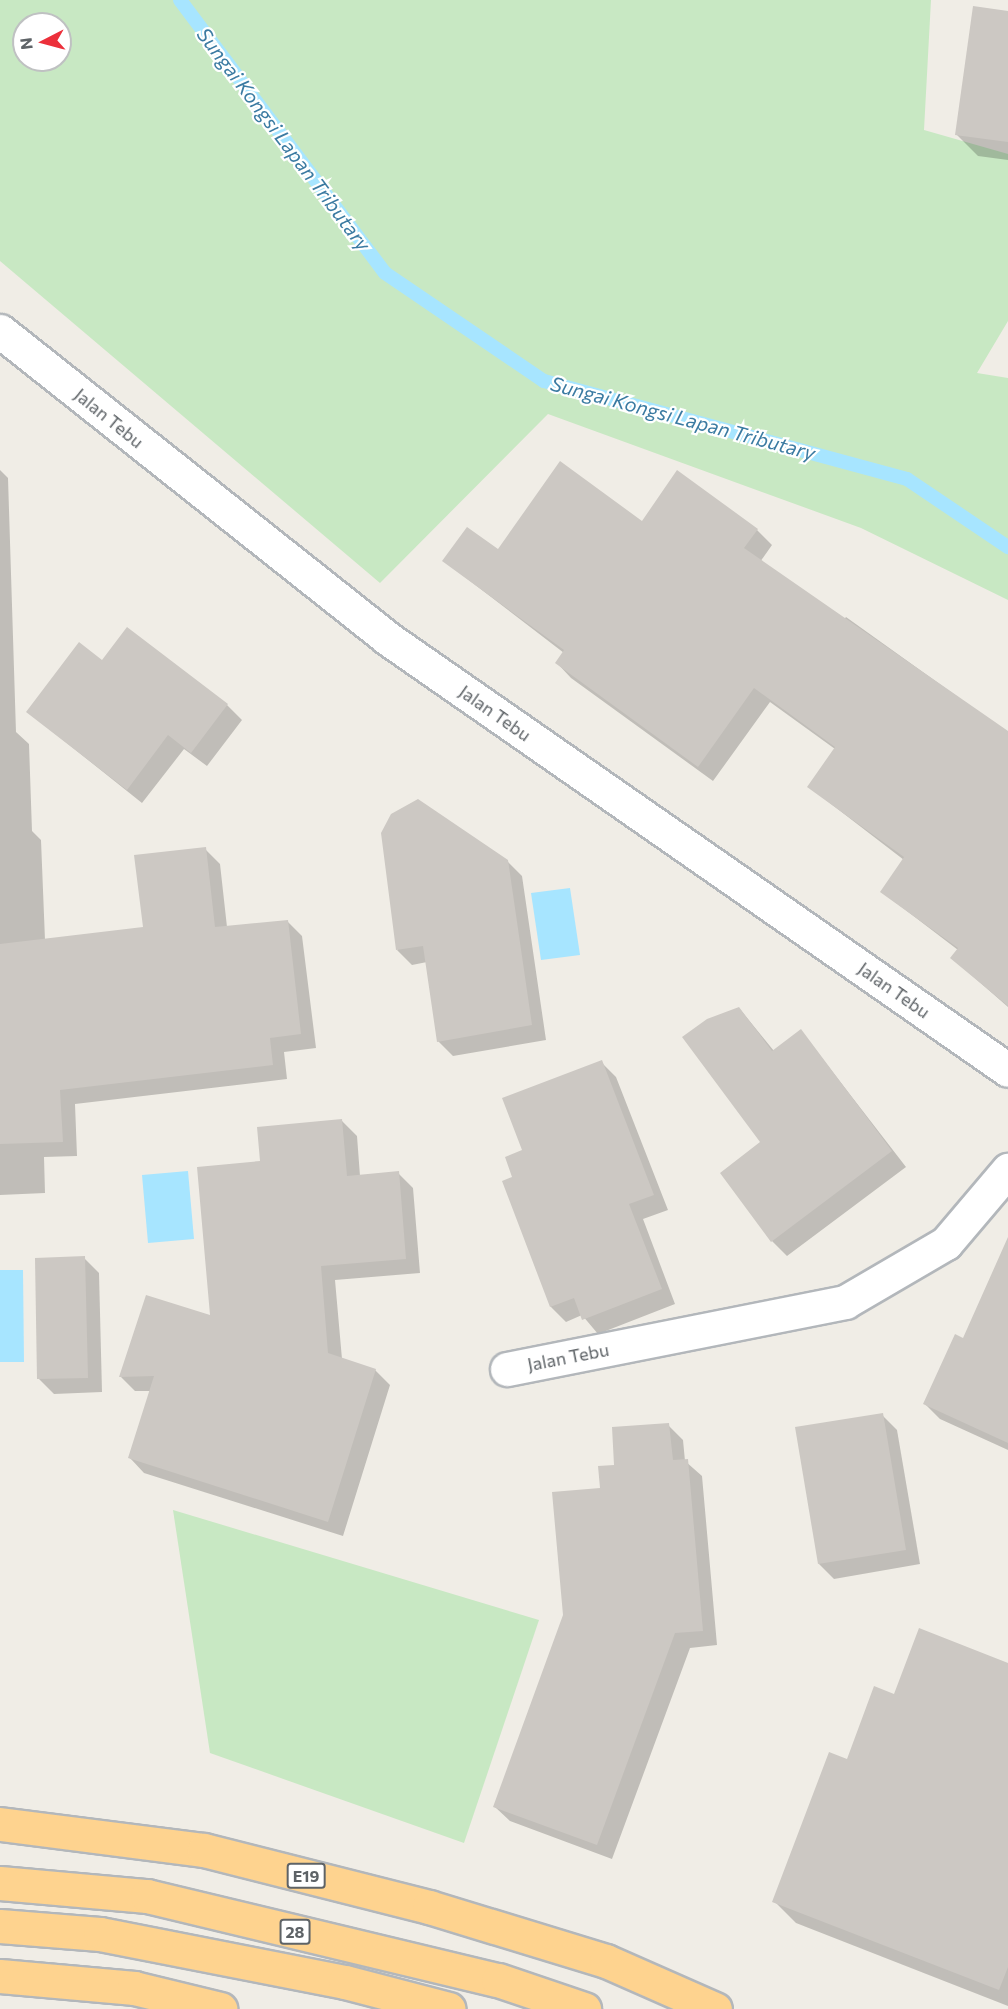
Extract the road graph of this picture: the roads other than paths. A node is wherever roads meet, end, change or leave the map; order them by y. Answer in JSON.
{"nodes":[{"id":1,"x":0,"y":331,"type":"edge"},
{"id":2,"x":1008,"y":1070,"type":"edge"},
{"id":3,"x":1008,"y":1170,"type":"edge"},
{"id":4,"x":507,"y":1369,"type":"dead end"},
{"id":5,"x":0,"y":1824,"type":"edge"},
{"id":6,"x":0,"y":1883,"type":"edge"},
{"id":7,"x":0,"y":1926,"type":"edge"},
{"id":8,"x":0,"y":1976,"type":"edge"},
{"id":9,"x":131,"y":1998,"type":"edge"},
{"id":10,"x":220,"y":2009,"type":"edge"},
{"id":11,"x":449,"y":2009,"type":"edge"},
{"id":12,"x":584,"y":2009,"type":"edge"},
{"id":13,"x":715,"y":2009,"type":"edge"}],
"edges":[{"from":1,"to":2,"type":"street","name":"Jalan Tebu"},
{"from":3,"to":4,"type":"street","name":"Jalan Tebu"},
{"from":5,"to":13,"type":"highway","number":"E19"},
{"from":6,"to":12,"type":"highway","number":"28"},
{"from":7,"to":11,"type":"highway"},
{"from":8,"to":9,"type":"highway"},
{"from":9,"to":10,"type":"highway"}]}
